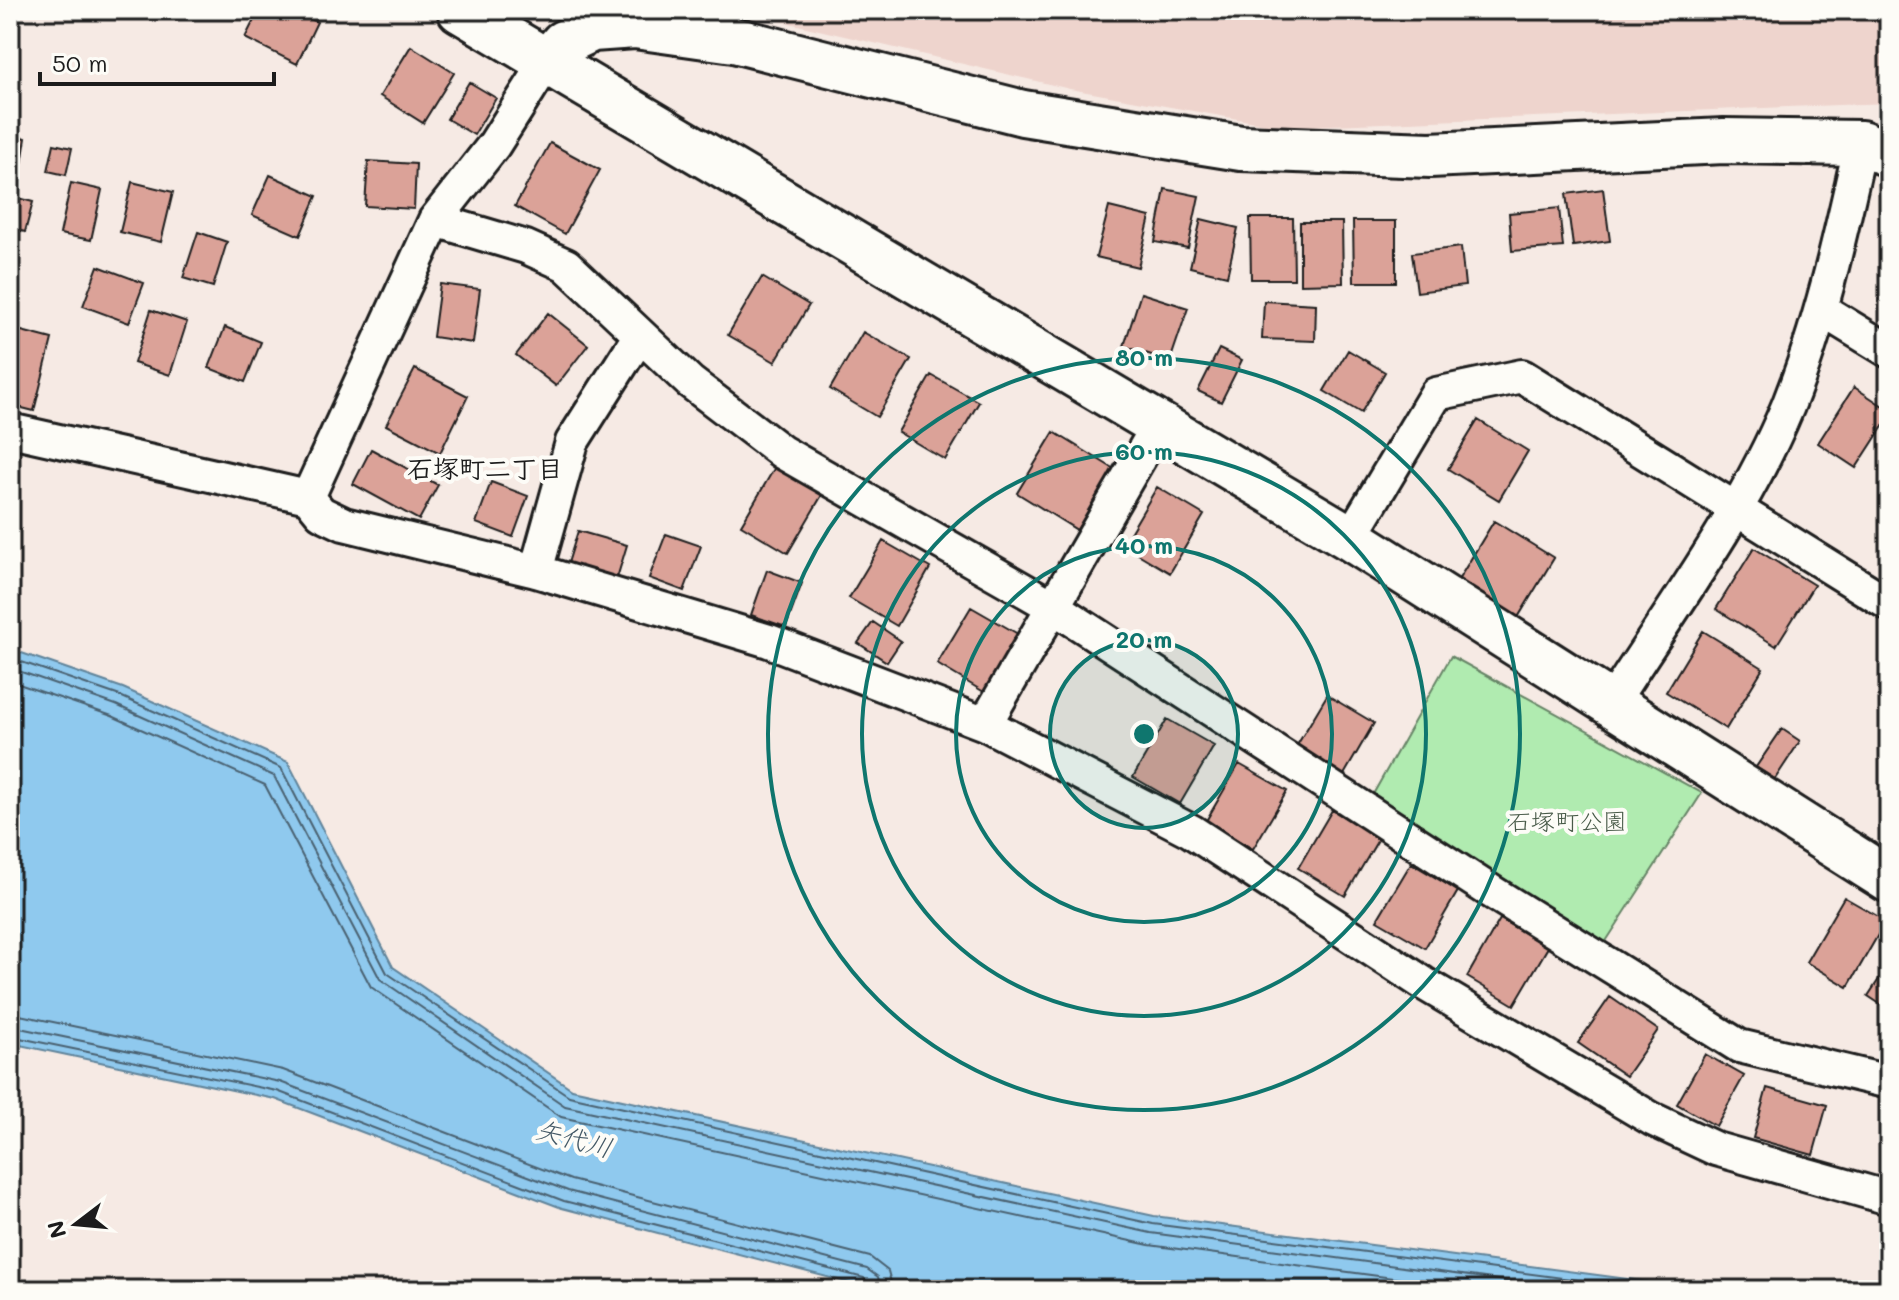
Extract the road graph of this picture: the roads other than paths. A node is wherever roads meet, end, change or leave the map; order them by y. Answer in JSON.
{"nodes":[{"id":1,"x":460,"y":10,"type":"edge"},
{"id":2,"x":581,"y":19,"type":"edge"},
{"id":3,"x":546,"y":63,"type":"junction"},
{"id":4,"x":1875,"y":148,"type":"edge"},
{"id":5,"x":435,"y":220,"type":"junction"},
{"id":6,"x":1822,"y":310,"type":"junction"},
{"id":7,"x":640,"y":335,"type":"junction"},
{"id":8,"x":1889,"y":351,"type":"edge"},
{"id":9,"x":1159,"y":424,"type":"junction"},
{"id":10,"x":10,"y":430,"type":"edge"},
{"id":11,"x":308,"y":497,"type":"junction"},
{"id":12,"x":1735,"y":508,"type":"junction"},
{"id":13,"x":1350,"y":538,"type":"junction"},
{"id":14,"x":536,"y":571,"type":"junction"},
{"id":15,"x":1889,"y":604,"type":"edge"},
{"id":16,"x":1052,"y":606,"type":"junction"},
{"id":17,"x":1611,"y":704,"type":"junction"},
{"id":18,"x":985,"y":724,"type":"junction"},
{"id":19,"x":1889,"y":880,"type":"edge"},
{"id":20,"x":1889,"y":1082,"type":"edge"},
{"id":21,"x":1889,"y":1198,"type":"edge"}],
"edges":[{"from":1,"to":3,"type":"street"},
{"from":2,"to":3,"type":"street"},
{"from":2,"to":4,"type":"street"},
{"from":3,"to":5,"type":"street"},
{"from":3,"to":9,"type":"street"},
{"from":4,"to":6,"type":"street"},
{"from":5,"to":7,"type":"street"},
{"from":5,"to":11,"type":"street"},
{"from":6,"to":8,"type":"street"},
{"from":6,"to":12,"type":"street"},
{"from":7,"to":14,"type":"street"},
{"from":7,"to":16,"type":"street"},
{"from":9,"to":13,"type":"street"},
{"from":9,"to":16,"type":"street"},
{"from":10,"to":11,"type":"street"},
{"from":11,"to":14,"type":"street"},
{"from":12,"to":13,"type":"street"},
{"from":12,"to":15,"type":"street"},
{"from":12,"to":17,"type":"street"},
{"from":13,"to":17,"type":"street"},
{"from":14,"to":18,"type":"street"},
{"from":16,"to":18,"type":"street"},
{"from":16,"to":20,"type":"street"},
{"from":17,"to":19,"type":"street"},
{"from":18,"to":21,"type":"street"}]}
